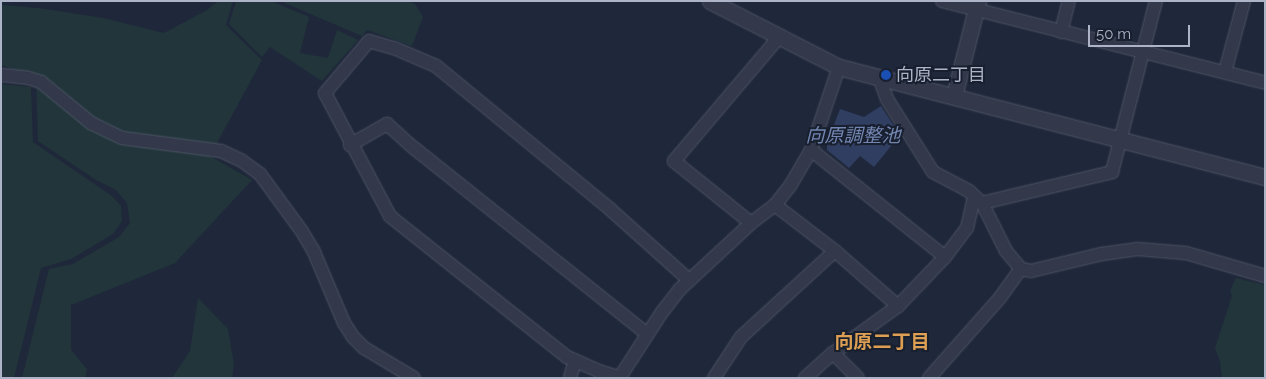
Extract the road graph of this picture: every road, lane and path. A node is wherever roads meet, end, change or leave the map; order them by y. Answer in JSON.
{"nodes":[{"id":1,"x":710,"y":1,"type":"edge"},
{"id":2,"x":942,"y":1,"type":"edge"},
{"id":3,"x":1068,"y":1,"type":"edge"},
{"id":4,"x":1156,"y":1,"type":"edge"},
{"id":5,"x":1244,"y":1,"type":"edge"},
{"id":6,"x":976,"y":6,"type":"edge"},
{"id":7,"x":1061,"y":32,"type":"junction"},
{"id":8,"x":779,"y":37,"type":"junction"},
{"id":9,"x":1142,"y":53,"type":"junction"},
{"id":10,"x":839,"y":67,"type":"junction"},
{"id":11,"x":1225,"y":72,"type":"junction"},
{"id":12,"x":1,"y":75,"type":"edge"},
{"id":13,"x":879,"y":78,"type":"junction"},
{"id":14,"x":1265,"y":83,"type":"edge"},
{"id":15,"x":954,"y":96,"type":"junction"},
{"id":16,"x":1121,"y":139,"type":"junction"},
{"id":17,"x":350,"y":145,"type":"junction"},
{"id":18,"x":811,"y":150,"type":"junction"},
{"id":19,"x":1265,"y":177,"type":"edge"},
{"id":20,"x":978,"y":200,"type":"junction"},
{"id":21,"x":775,"y":205,"type":"junction"},
{"id":22,"x":751,"y":223,"type":"junction"},
{"id":23,"x":835,"y":251,"type":"junction"},
{"id":24,"x":945,"y":257,"type":"junction"},
{"id":25,"x":1021,"y":269,"type":"junction"},
{"id":26,"x":1265,"y":276,"type":"edge"},
{"id":27,"x":688,"y":279,"type":"junction"},
{"id":28,"x":898,"y":306,"type":"junction"},
{"id":29,"x":647,"y":334,"type":"junction"},
{"id":30,"x":833,"y":353,"type":"junction"},
{"id":31,"x":575,"y":361,"type":"junction"},
{"id":32,"x":414,"y":378,"type":"edge"},
{"id":33,"x":570,"y":378,"type":"edge"},
{"id":34,"x":620,"y":378,"type":"edge"},
{"id":35,"x":714,"y":378,"type":"edge"},
{"id":36,"x":805,"y":378,"type":"edge"},
{"id":37,"x":858,"y":378,"type":"edge"},
{"id":38,"x":929,"y":378,"type":"edge"}],
"edges":[{"from":1,"to":8,"type":"street"},
{"from":2,"to":6,"type":"street"},
{"from":3,"to":7,"type":"street"},
{"from":4,"to":9,"type":"street"},
{"from":5,"to":11,"type":"street"},
{"from":6,"to":7,"type":"street"},
{"from":6,"to":15,"type":"street"},
{"from":7,"to":9,"type":"street"},
{"from":8,"to":10,"type":"street"},
{"from":8,"to":22,"type":"street"},
{"from":9,"to":11,"type":"street"},
{"from":9,"to":16,"type":"street"},
{"from":10,"to":13,"type":"street"},
{"from":10,"to":18,"type":"street"},
{"from":11,"to":14,"type":"street"},
{"from":12,"to":32,"type":"street"},
{"from":13,"to":15,"type":"street"},
{"from":13,"to":20,"type":"street"},
{"from":15,"to":16,"type":"street"},
{"from":16,"to":19,"type":"street"},
{"from":16,"to":20,"type":"street"},
{"from":17,"to":27,"type":"street"},
{"from":17,"to":29,"type":"street"},
{"from":17,"to":31,"type":"street"},
{"from":18,"to":21,"type":"street"},
{"from":18,"to":24,"type":"street"},
{"from":20,"to":24,"type":"street"},
{"from":20,"to":25,"type":"street"},
{"from":21,"to":22,"type":"street"},
{"from":21,"to":23,"type":"street"},
{"from":22,"to":27,"type":"street"},
{"from":23,"to":28,"type":"street"},
{"from":23,"to":35,"type":"street"},
{"from":24,"to":28,"type":"street"},
{"from":25,"to":26,"type":"street"},
{"from":25,"to":38,"type":"street"},
{"from":27,"to":29,"type":"street"},
{"from":28,"to":30,"type":"street"},
{"from":29,"to":34,"type":"street"},
{"from":30,"to":36,"type":"street"},
{"from":30,"to":37,"type":"street"},
{"from":31,"to":33,"type":"street"},
{"from":31,"to":34,"type":"street"}]}
